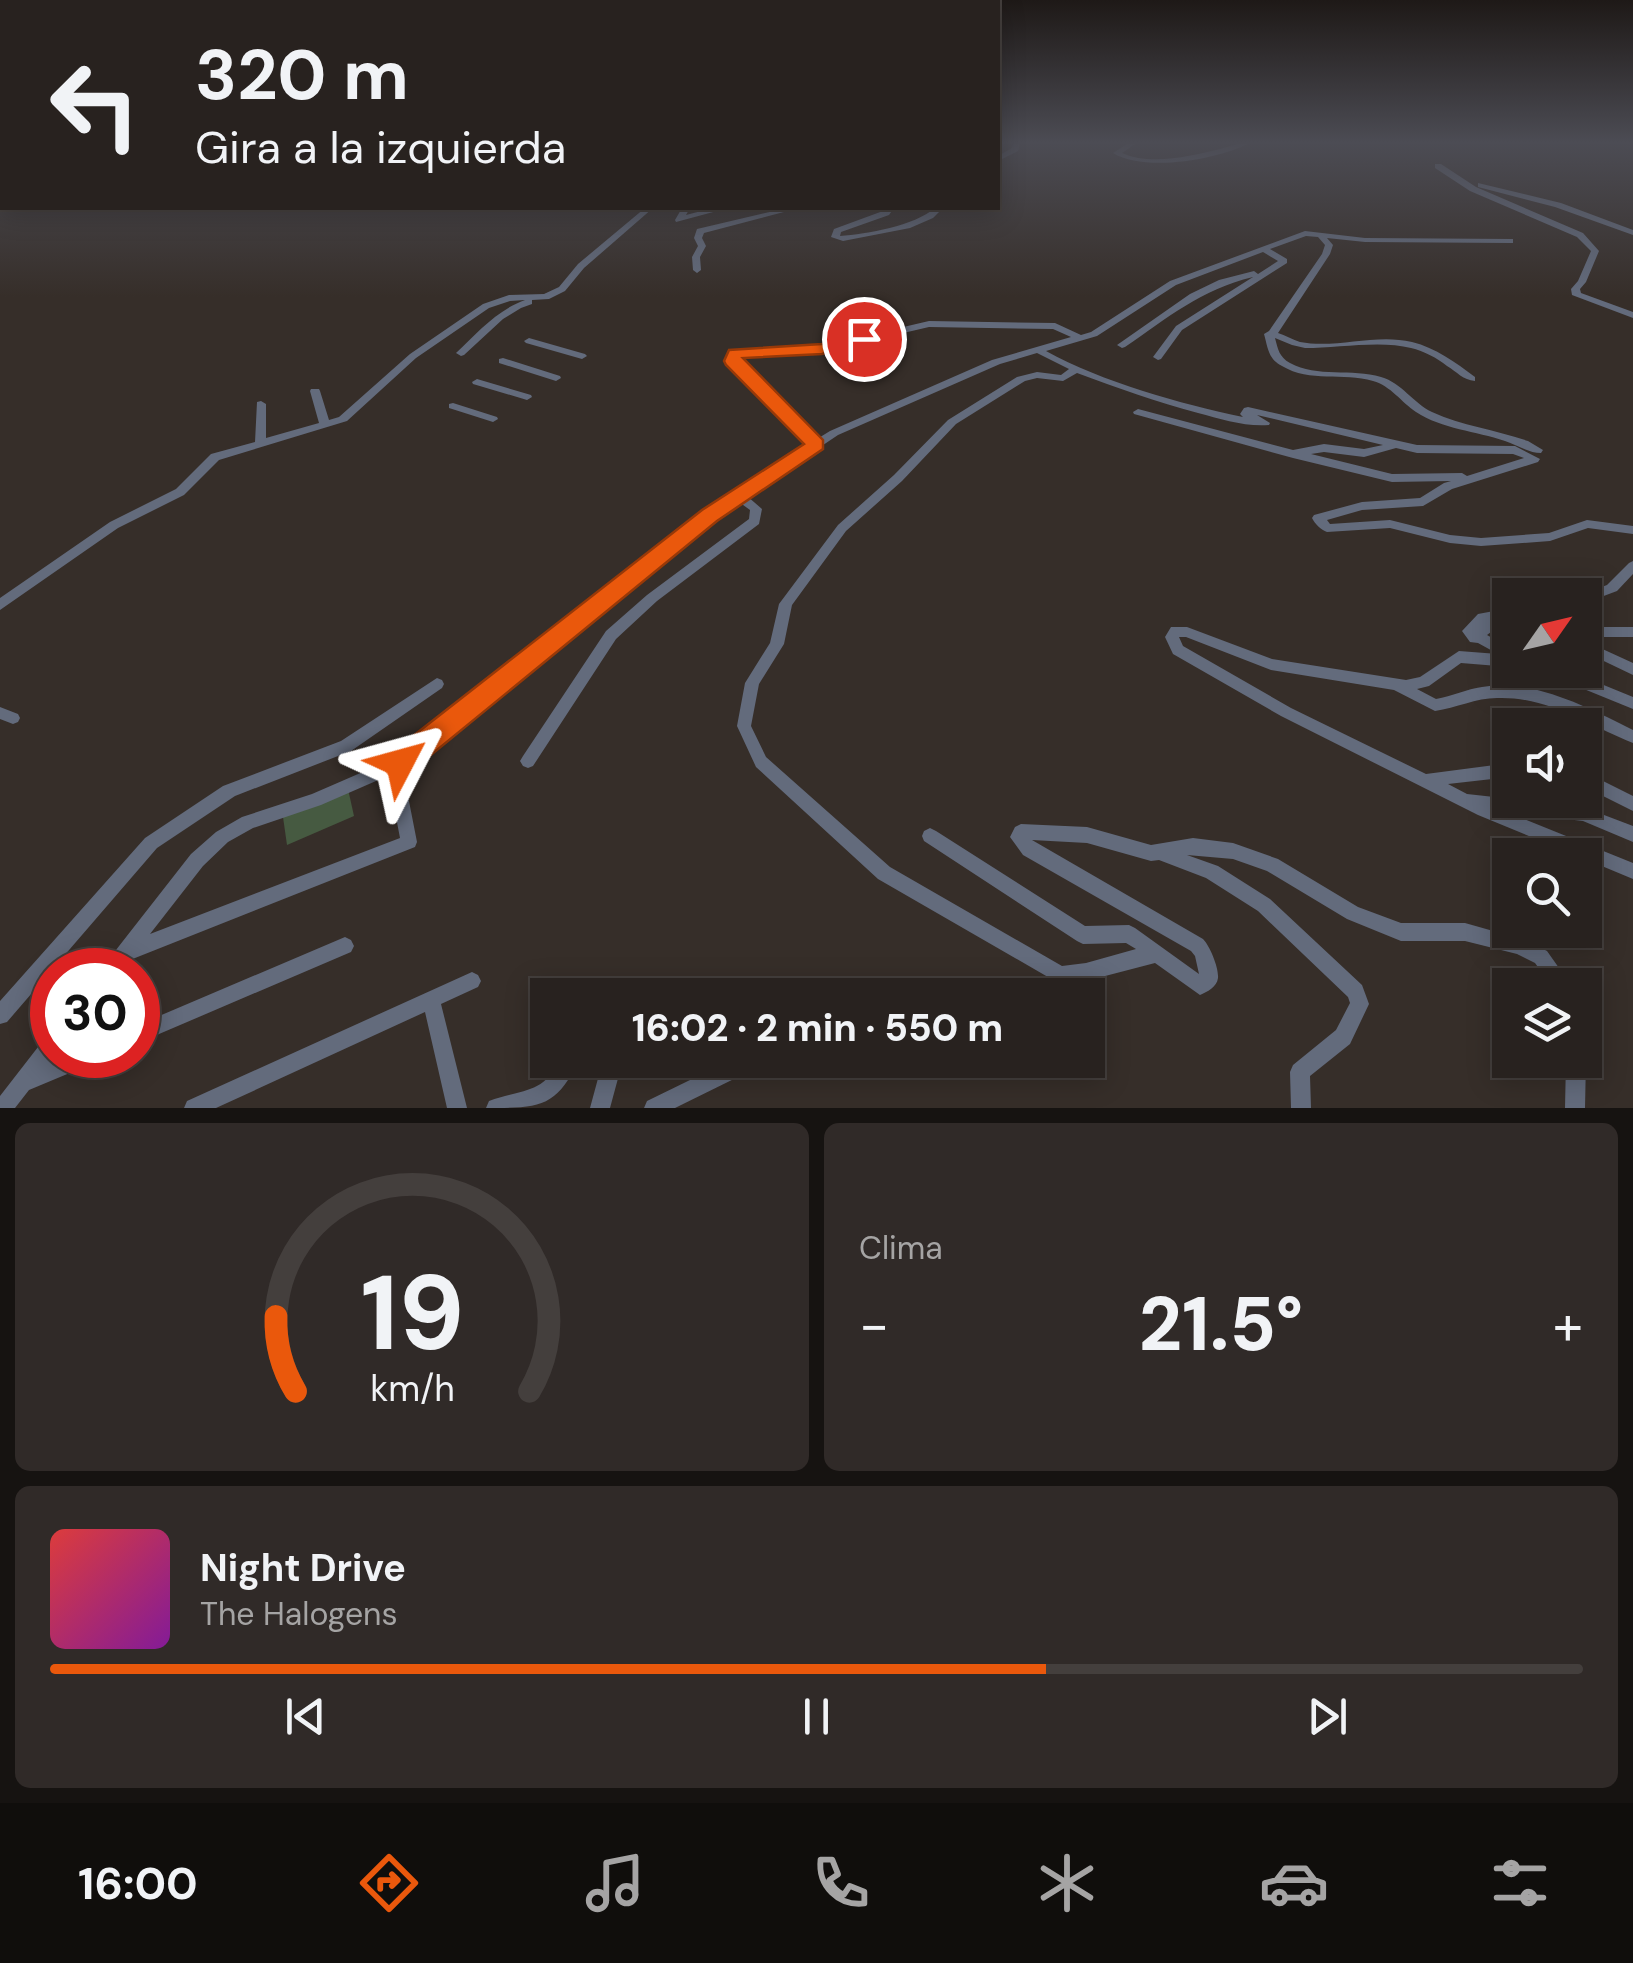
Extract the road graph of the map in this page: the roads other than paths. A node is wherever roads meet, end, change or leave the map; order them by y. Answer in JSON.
{"nodes":[{"id":1,"x":1484,"y":194,"type":"edge"},
{"id":2,"x":1514,"y":194,"type":"edge"},
{"id":3,"x":647,"y":210,"type":"edge"},
{"id":4,"x":685,"y":210,"type":"edge"},
{"id":5,"x":713,"y":210,"type":"edge"},
{"id":6,"x":787,"y":210,"type":"edge"},
{"id":7,"x":889,"y":210,"type":"edge"},
{"id":8,"x":937,"y":210,"type":"edge"},
{"id":9,"x":1633,"y":233,"type":"edge"},
{"id":10,"x":1320,"y":236,"type":"junction"},
{"id":11,"x":1510,"y":241,"type":"dead end"},
{"id":12,"x":1264,"y":249,"type":"junction"},
{"id":13,"x":697,"y":270,"type":"dead end"},
{"id":14,"x":1267,"y":271,"type":"junction"},
{"id":15,"x":546,"y":297,"type":"junction"},
{"id":16,"x":1633,"y":314,"type":"edge"},
{"id":17,"x":1273,"y":333,"type":"junction"},
{"id":18,"x":1082,"y":339,"type":"junction"},
{"id":19,"x":529,"y":340,"type":"dead end"},
{"id":20,"x":1122,"y":346,"type":"dead end"},
{"id":21,"x":1040,"y":352,"type":"junction"},
{"id":22,"x":461,"y":353,"type":"dead end"},
{"id":23,"x":582,"y":356,"type":"dead end"},
{"id":24,"x":1158,"y":358,"type":"dead end"},
{"id":25,"x":503,"y":361,"type":"dead end"},
{"id":26,"x":1074,"y":370,"type":"junction"},
{"id":27,"x":556,"y":378,"type":"dead end"},
{"id":28,"x":1471,"y":379,"type":"dead end"},
{"id":29,"x":477,"y":382,"type":"dead end"},
{"id":30,"x":315,"y":391,"type":"dead end"},
{"id":31,"x":528,"y":397,"type":"dead end"},
{"id":32,"x":261,"y":404,"type":"dead end"},
{"id":33,"x":453,"y":406,"type":"dead end"},
{"id":34,"x":1138,"y":412,"type":"dead end"},
{"id":35,"x":493,"y":419,"type":"dead end"},
{"id":36,"x":325,"y":424,"type":"junction"},
{"id":37,"x":260,"y":441,"type":"junction"},
{"id":38,"x":816,"y":445,"type":"junction"},
{"id":39,"x":1400,"y":445,"type":"junction"},
{"id":40,"x":1293,"y":454,"type":"junction"},
{"id":41,"x":1534,"y":459,"type":"junction"},
{"id":42,"x":1479,"y":478,"type":"junction"},
{"id":43,"x":739,"y":496,"type":"junction"},
{"id":44,"x":1633,"y":530,"type":"edge"},
{"id":45,"x":1633,"y":566,"type":"edge"},
{"id":46,"x":1602,"y":592,"type":"edge"},
{"id":47,"x":0,"y":605,"type":"edge"},
{"id":48,"x":1492,"y":618,"type":"edge"},
{"id":49,"x":1492,"y":626,"type":"edge"},
{"id":50,"x":1602,"y":632,"type":"edge"},
{"id":51,"x":1633,"y":632,"type":"edge"},
{"id":52,"x":1475,"y":638,"type":"junction"},
{"id":53,"x":1492,"y":648,"type":"edge"},
{"id":54,"x":1602,"y":654,"type":"edge"},
{"id":55,"x":1492,"y":658,"type":"edge"},
{"id":56,"x":1633,"y":670,"type":"edge"},
{"id":57,"x":1392,"y":683,"type":"junction"},
{"id":58,"x":437,"y":684,"type":"dead end"},
{"id":59,"x":1596,"y":688,"type":"edge"},
{"id":60,"x":1633,"y":703,"type":"edge"},
{"id":61,"x":1633,"y":737,"type":"edge"},
{"id":62,"x":528,"y":761,"type":"dead end"},
{"id":63,"x":400,"y":763,"type":"junction"},
{"id":64,"x":1492,"y":772,"type":"edge"},
{"id":65,"x":1425,"y":780,"type":"junction"},
{"id":66,"x":1602,"y":788,"type":"edge"},
{"id":67,"x":1467,"y":800,"type":"junction"},
{"id":68,"x":1633,"y":804,"type":"edge"},
{"id":69,"x":1633,"y":834,"type":"edge"},
{"id":70,"x":930,"y":836,"type":"dead end"},
{"id":71,"x":1162,"y":853,"type":"junction"},
{"id":72,"x":1633,"y":871,"type":"edge"},
{"id":73,"x":345,"y":946,"type":"dead end"},
{"id":74,"x":128,"y":948,"type":"edge"},
{"id":75,"x":137,"y":948,"type":"edge"},
{"id":76,"x":1157,"y":954,"type":"junction"},
{"id":77,"x":1549,"y":968,"type":"edge"},
{"id":78,"x":472,"y":982,"type":"dead end"},
{"id":79,"x":431,"y":1000,"type":"junction"},
{"id":80,"x":0,"y":1016,"type":"edge"},
{"id":81,"x":160,"y":1025,"type":"edge"},
{"id":82,"x":30,"y":1073,"type":"edge"},
{"id":83,"x":34,"y":1078,"type":"edge"},
{"id":84,"x":562,"y":1078,"type":"edge"},
{"id":85,"x":608,"y":1078,"type":"edge"},
{"id":86,"x":715,"y":1078,"type":"edge"},
{"id":87,"x":1576,"y":1078,"type":"edge"},
{"id":88,"x":22,"y":1083,"type":"junction"},
{"id":89,"x":3,"y":1108,"type":"edge"},
{"id":90,"x":194,"y":1108,"type":"edge"},
{"id":91,"x":458,"y":1108,"type":"edge"},
{"id":92,"x":496,"y":1108,"type":"edge"},
{"id":93,"x":600,"y":1108,"type":"edge"},
{"id":94,"x":654,"y":1108,"type":"edge"},
{"id":95,"x":1301,"y":1108,"type":"edge"},
{"id":96,"x":1575,"y":1108,"type":"edge"}],
"edges":[{"from":1,"to":16,"type":"street"},
{"from":2,"to":9,"type":"street"},
{"from":3,"to":15,"type":"street"},
{"from":4,"to":5,"type":"street"},
{"from":6,"to":13,"type":"street"},
{"from":7,"to":8,"type":"street"},
{"from":10,"to":11,"type":"street"},
{"from":10,"to":12,"type":"street"},
{"from":10,"to":17,"type":"street"},
{"from":12,"to":14,"type":"street"},
{"from":12,"to":18,"type":"street"},
{"from":14,"to":20,"type":"street"},
{"from":14,"to":24,"type":"street"},
{"from":15,"to":22,"type":"street"},
{"from":15,"to":36,"type":"street"},
{"from":17,"to":28,"type":"street"},
{"from":17,"to":41,"type":"street"},
{"from":18,"to":21,"type":"street"},
{"from":18,"to":38,"type":"street"},
{"from":19,"to":23,"type":"street"},
{"from":21,"to":26,"type":"street"},
{"from":21,"to":38,"type":"street"},
{"from":25,"to":27,"type":"street"},
{"from":26,"to":39,"type":"street"},
{"from":26,"to":76,"type":"street"},
{"from":29,"to":31,"type":"street"},
{"from":30,"to":36,"type":"street"},
{"from":32,"to":37,"type":"street"},
{"from":33,"to":35,"type":"street"},
{"from":34,"to":40,"type":"street"},
{"from":36,"to":37,"type":"street"},
{"from":37,"to":47,"type":"street"},
{"from":38,"to":43,"type":"street"},
{"from":39,"to":40,"type":"street"},
{"from":39,"to":41,"type":"street"},
{"from":40,"to":42,"type":"street"},
{"from":41,"to":42,"type":"street"},
{"from":42,"to":44,"type":"street"},
{"from":43,"to":62,"type":"street"},
{"from":43,"to":63,"type":"street"},
{"from":45,"to":46,"type":"street"},
{"from":48,"to":52,"type":"street"},
{"from":49,"to":52,"type":"street"},
{"from":50,"to":51,"type":"street"},
{"from":52,"to":53,"type":"street"},
{"from":54,"to":56,"type":"street"},
{"from":55,"to":57,"type":"street"},
{"from":57,"to":61,"type":"street"},
{"from":57,"to":65,"type":"street"},
{"from":58,"to":80,"type":"street"},
{"from":59,"to":60,"type":"street"},
{"from":63,"to":74,"type":"street"},
{"from":63,"to":75,"type":"street"},
{"from":64,"to":65,"type":"street"},
{"from":65,"to":67,"type":"street"},
{"from":66,"to":68,"type":"street"},
{"from":67,"to":69,"type":"street"},
{"from":67,"to":72,"type":"street"},
{"from":70,"to":76,"type":"street"},
{"from":71,"to":76,"type":"street"},
{"from":71,"to":77,"type":"street"},
{"from":71,"to":95,"type":"street"},
{"from":73,"to":81,"type":"street"},
{"from":78,"to":79,"type":"street"},
{"from":79,"to":90,"type":"street"},
{"from":79,"to":91,"type":"street"},
{"from":82,"to":88,"type":"street"},
{"from":83,"to":88,"type":"street"},
{"from":84,"to":92,"type":"street"},
{"from":85,"to":93,"type":"street"},
{"from":86,"to":94,"type":"street"},
{"from":87,"to":96,"type":"street"},
{"from":88,"to":89,"type":"street"}]}
